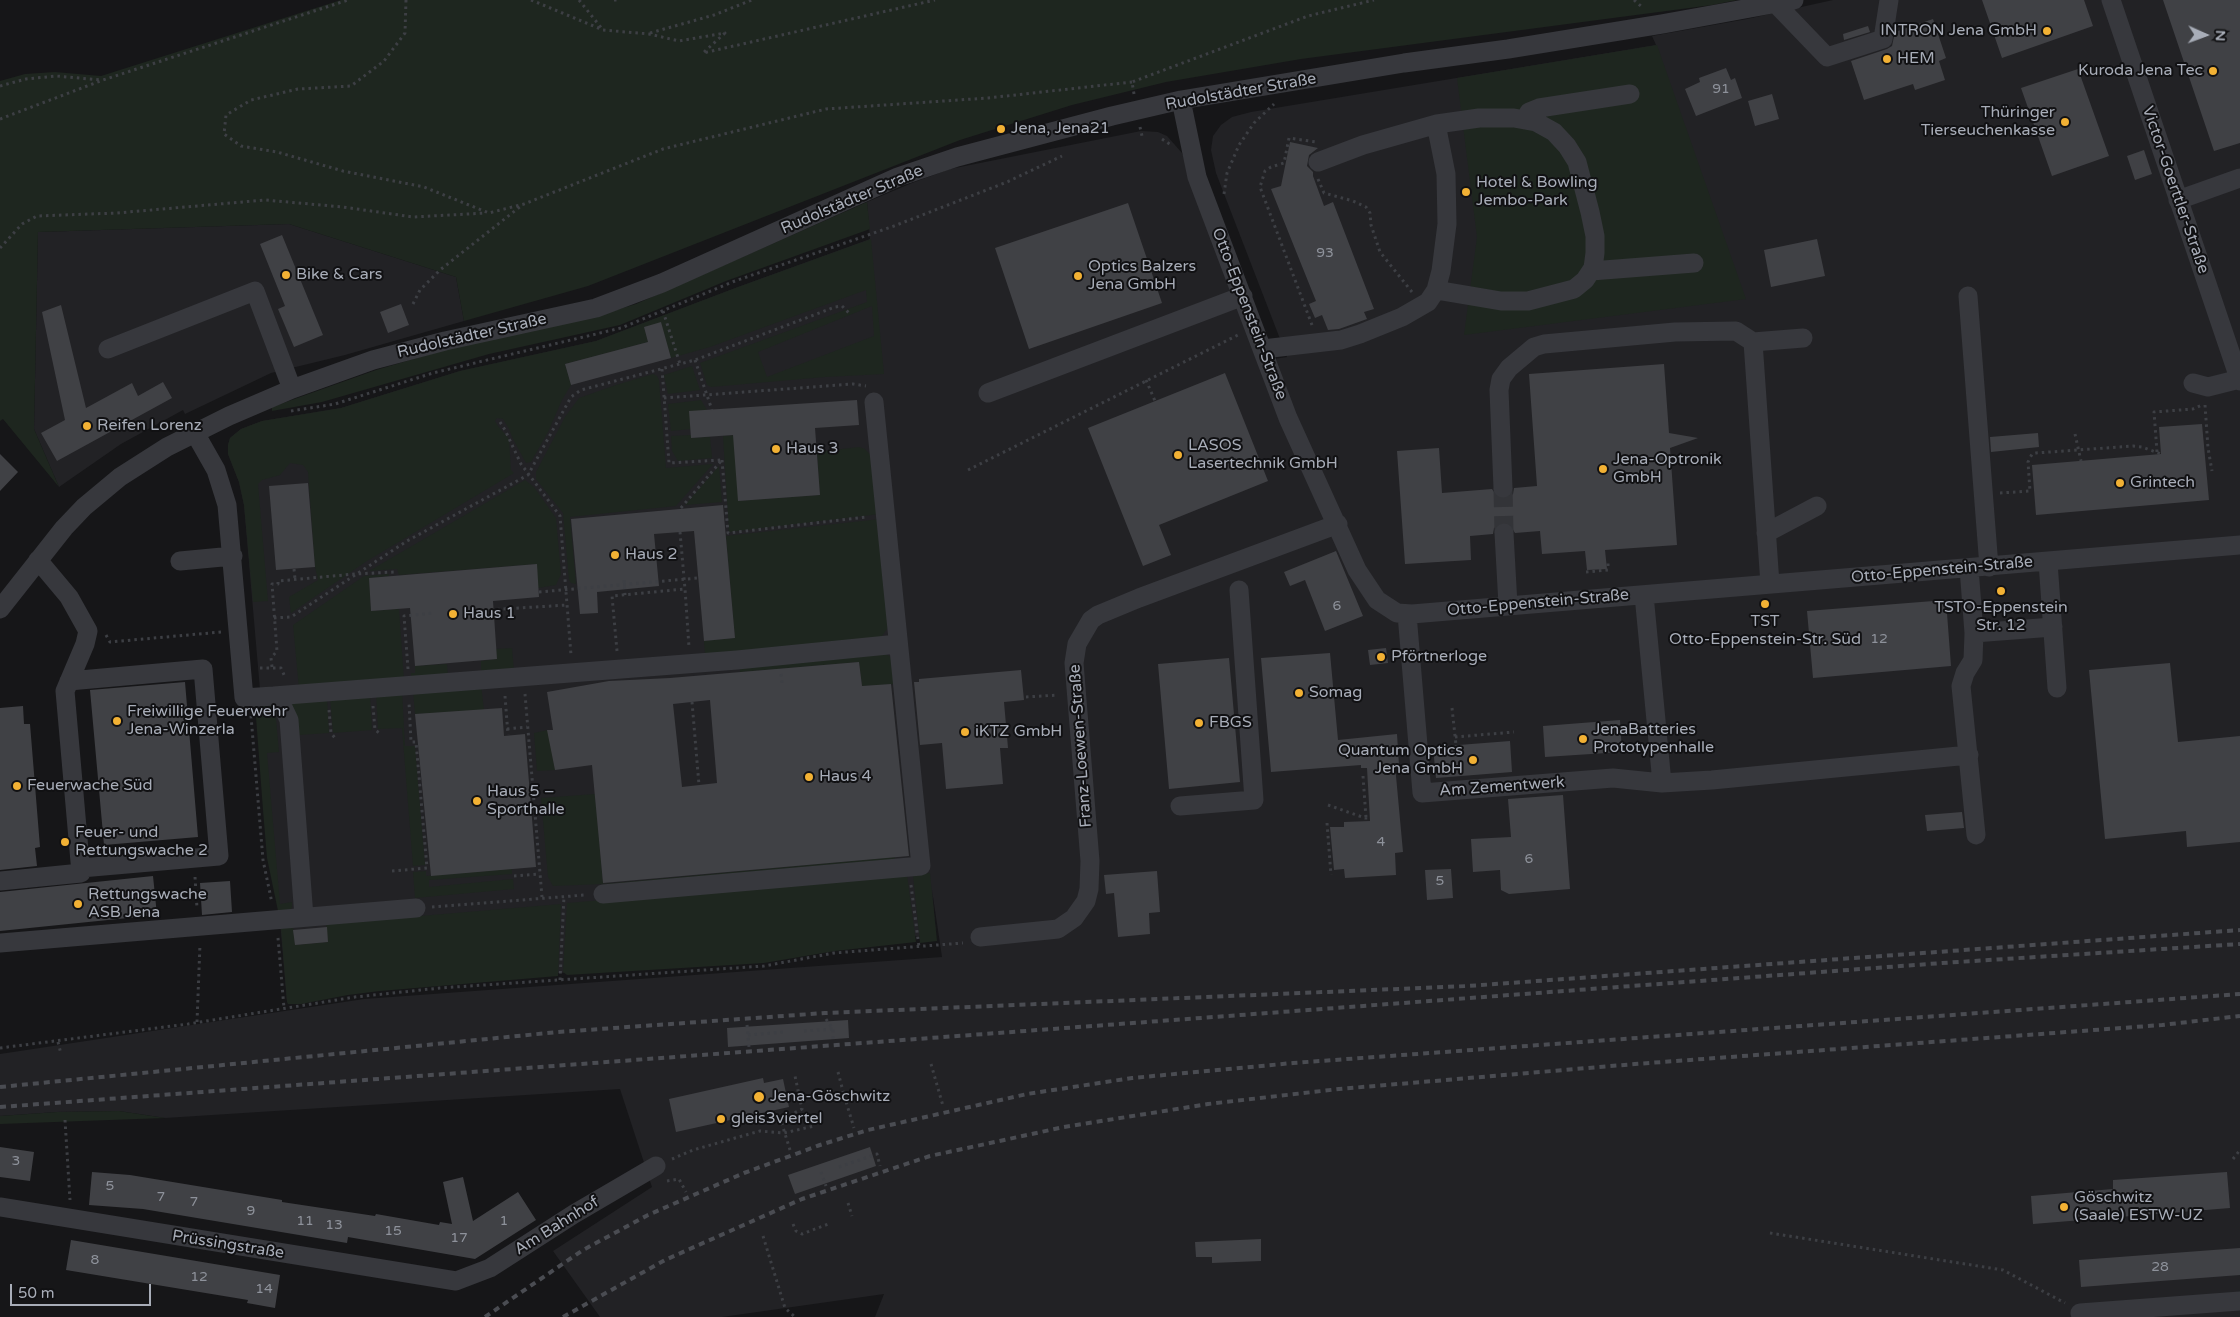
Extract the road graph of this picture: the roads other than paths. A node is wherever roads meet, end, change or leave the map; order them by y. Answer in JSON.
{"nodes":[{"id":1,"x":1794,"y":0,"type":"edge"},
{"id":2,"x":1889,"y":0,"type":"edge"},
{"id":3,"x":2111,"y":0,"type":"edge"},
{"id":4,"x":1776,"y":4,"type":"junction"},
{"id":5,"x":1630,"y":94,"type":"dead end"},
{"id":6,"x":1181,"y":100,"type":"junction"},
{"id":7,"x":1525,"y":120,"type":"junction"},
{"id":8,"x":1436,"y":124,"type":"junction"},
{"id":9,"x":1318,"y":162,"type":"road end"},
{"id":10,"x":2240,"y":178,"type":"edge"},
{"id":11,"x":2178,"y":200,"type":"junction"},
{"id":12,"x":1694,"y":263,"type":"dead end"},
{"id":13,"x":1591,"y":271,"type":"junction"},
{"id":14,"x":1242,"y":296,"type":"junction"},
{"id":15,"x":1968,"y":296,"type":"dead end"},
{"id":16,"x":1430,"y":297,"type":"junction"},
{"id":17,"x":2232,"y":328,"type":"edge"},
{"id":18,"x":1803,"y":338,"type":"dead end"},
{"id":19,"x":1753,"y":342,"type":"junction"},
{"id":20,"x":1263,"y":349,"type":"junction"},
{"id":21,"x":108,"y":350,"type":"dead end"},
{"id":22,"x":2240,"y":380,"type":"edge"},
{"id":23,"x":2193,"y":383,"type":"dead end"},
{"id":24,"x":292,"y":389,"type":"junction"},
{"id":25,"x":988,"y":392,"type":"dead end"},
{"id":26,"x":874,"y":402,"type":"road end"},
{"id":27,"x":195,"y":433,"type":"junction"},
{"id":28,"x":1503,"y":488,"type":"tunnel mouth"},
{"id":29,"x":1817,"y":506,"type":"dead end"},
{"id":30,"x":1338,"y":524,"type":"junction"},
{"id":31,"x":1504,"y":533,"type":"tunnel mouth"},
{"id":32,"x":1766,"y":533,"type":"junction"},
{"id":33,"x":2240,"y":545,"type":"edge"},
{"id":34,"x":233,"y":556,"type":"junction"},
{"id":35,"x":38,"y":560,"type":"junction"},
{"id":36,"x":180,"y":561,"type":"dead end"},
{"id":37,"x":2048,"y":562,"type":"junction"},
{"id":38,"x":1989,"y":566,"type":"junction"},
{"id":39,"x":1969,"y":568,"type":"junction"},
{"id":40,"x":1770,"y":584,"type":"junction"},
{"id":41,"x":1239,"y":590,"type":"dead end"},
{"id":42,"x":1644,"y":595,"type":"junction"},
{"id":43,"x":1508,"y":605,"type":"junction"},
{"id":44,"x":0,"y":609,"type":"edge"},
{"id":45,"x":1407,"y":614,"type":"junction"},
{"id":46,"x":2053,"y":627,"type":"junction"},
{"id":47,"x":1974,"y":633,"type":"junction"},
{"id":48,"x":898,"y":644,"type":"junction"},
{"id":49,"x":69,"y":681,"type":"junction"},
{"id":50,"x":2056,"y":688,"type":"dead end"},
{"id":51,"x":280,"y":696,"type":"junction"},
{"id":52,"x":1970,"y":755,"type":"junction"},
{"id":53,"x":1662,"y":783,"type":"junction"},
{"id":54,"x":1180,"y":806,"type":"dead end"},
{"id":55,"x":1976,"y":835,"type":"dead end"},
{"id":56,"x":80,"y":868,"type":"junction"},
{"id":57,"x":0,"y":881,"type":"edge"},
{"id":58,"x":604,"y":894,"type":"road end"},
{"id":59,"x":416,"y":908,"type":"road end"},
{"id":60,"x":304,"y":917,"type":"junction"},
{"id":61,"x":980,"y":937,"type":"road end"},
{"id":62,"x":0,"y":943,"type":"edge"},
{"id":63,"x":656,"y":1166,"type":"road end"},
{"id":64,"x":0,"y":1207,"type":"edge"},
{"id":65,"x":456,"y":1281,"type":"joint"},
{"id":66,"x":2240,"y":1302,"type":"edge"},
{"id":67,"x":2080,"y":1313,"type":"road end"}],
"edges":[{"from":1,"to":4,"type":"street","name":"Rudolstädter Straße"},
{"from":2,"to":4,"type":"street"},
{"from":3,"to":11,"type":"street","name":"Victor-Goerttler-Straße"},
{"from":4,"to":6,"type":"street","name":"Rudolstädter Straße"},
{"from":5,"to":7,"type":"street"},
{"from":6,"to":14,"type":"street","name":"Otto-Eppenstein-Straße"},
{"from":6,"to":24,"type":"street","name":"Rudolstädter Straße"},
{"from":7,"to":8,"type":"street"},
{"from":7,"to":13,"type":"street"},
{"from":8,"to":9,"type":"street"},
{"from":8,"to":16,"type":"street"},
{"from":10,"to":11,"type":"street"},
{"from":11,"to":17,"type":"street","name":"Victor-Goerttler-Straße"},
{"from":12,"to":13,"type":"street"},
{"from":13,"to":16,"type":"street"},
{"from":14,"to":20,"type":"street","name":"Otto-Eppenstein-Straße"},
{"from":14,"to":25,"type":"street"},
{"from":15,"to":38,"type":"street"},
{"from":16,"to":20,"type":"street"},
{"from":17,"to":22,"type":"street","name":"Victor-Goerttler-Straße"},
{"from":18,"to":19,"type":"street"},
{"from":19,"to":28,"type":"street"},
{"from":19,"to":32,"type":"street"},
{"from":20,"to":30,"type":"street","name":"Otto-Eppenstein-Straße"},
{"from":21,"to":24,"type":"street"},
{"from":22,"to":23,"type":"street"},
{"from":24,"to":27,"type":"street","name":"Rudolstädter Straße"},
{"from":26,"to":48,"type":"street"},
{"from":27,"to":34,"type":"street"},
{"from":27,"to":35,"type":"street","name":"Rudolstädter Straße"},
{"from":29,"to":32,"type":"street"},
{"from":30,"to":45,"type":"street","name":"Otto-Eppenstein-Straße"},
{"from":30,"to":61,"type":"street","name":"Franz-Loewen-Straße"},
{"from":31,"to":43,"type":"street"},
{"from":32,"to":40,"type":"street"},
{"from":33,"to":37,"type":"street","name":"Otto-Eppenstein-Straße"},
{"from":34,"to":36,"type":"street"},
{"from":34,"to":51,"type":"street"},
{"from":35,"to":44,"type":"street","name":"Rudolstädter Straße"},
{"from":35,"to":49,"type":"street"},
{"from":37,"to":38,"type":"street","name":"Otto-Eppenstein-Straße"},
{"from":37,"to":46,"type":"street"},
{"from":38,"to":39,"type":"street","name":"Otto-Eppenstein-Straße"},
{"from":39,"to":40,"type":"street","name":"Otto-Eppenstein-Straße"},
{"from":39,"to":47,"type":"street"},
{"from":40,"to":42,"type":"street","name":"Otto-Eppenstein-Straße"},
{"from":41,"to":54,"type":"street"},
{"from":42,"to":43,"type":"street","name":"Otto-Eppenstein-Straße"},
{"from":42,"to":53,"type":"street"},
{"from":43,"to":45,"type":"street","name":"Otto-Eppenstein-Straße"},
{"from":45,"to":53,"type":"street","name":"Am Zementwerk"},
{"from":46,"to":47,"type":"street"},
{"from":46,"to":50,"type":"street"},
{"from":47,"to":52,"type":"street"},
{"from":48,"to":51,"type":"street"},
{"from":48,"to":58,"type":"street"},
{"from":49,"to":56,"type":"street"},
{"from":49,"to":56,"type":"street"},
{"from":51,"to":60,"type":"street"},
{"from":52,"to":53,"type":"street"},
{"from":52,"to":55,"type":"street"},
{"from":56,"to":57,"type":"street"},
{"from":59,"to":60,"type":"street"},
{"from":60,"to":62,"type":"street"},
{"from":63,"to":65,"type":"street","name":"Am Bahnhof"},
{"from":64,"to":65,"type":"street","name":"Prüssingstraße"},
{"from":66,"to":67,"type":"street"}]}
